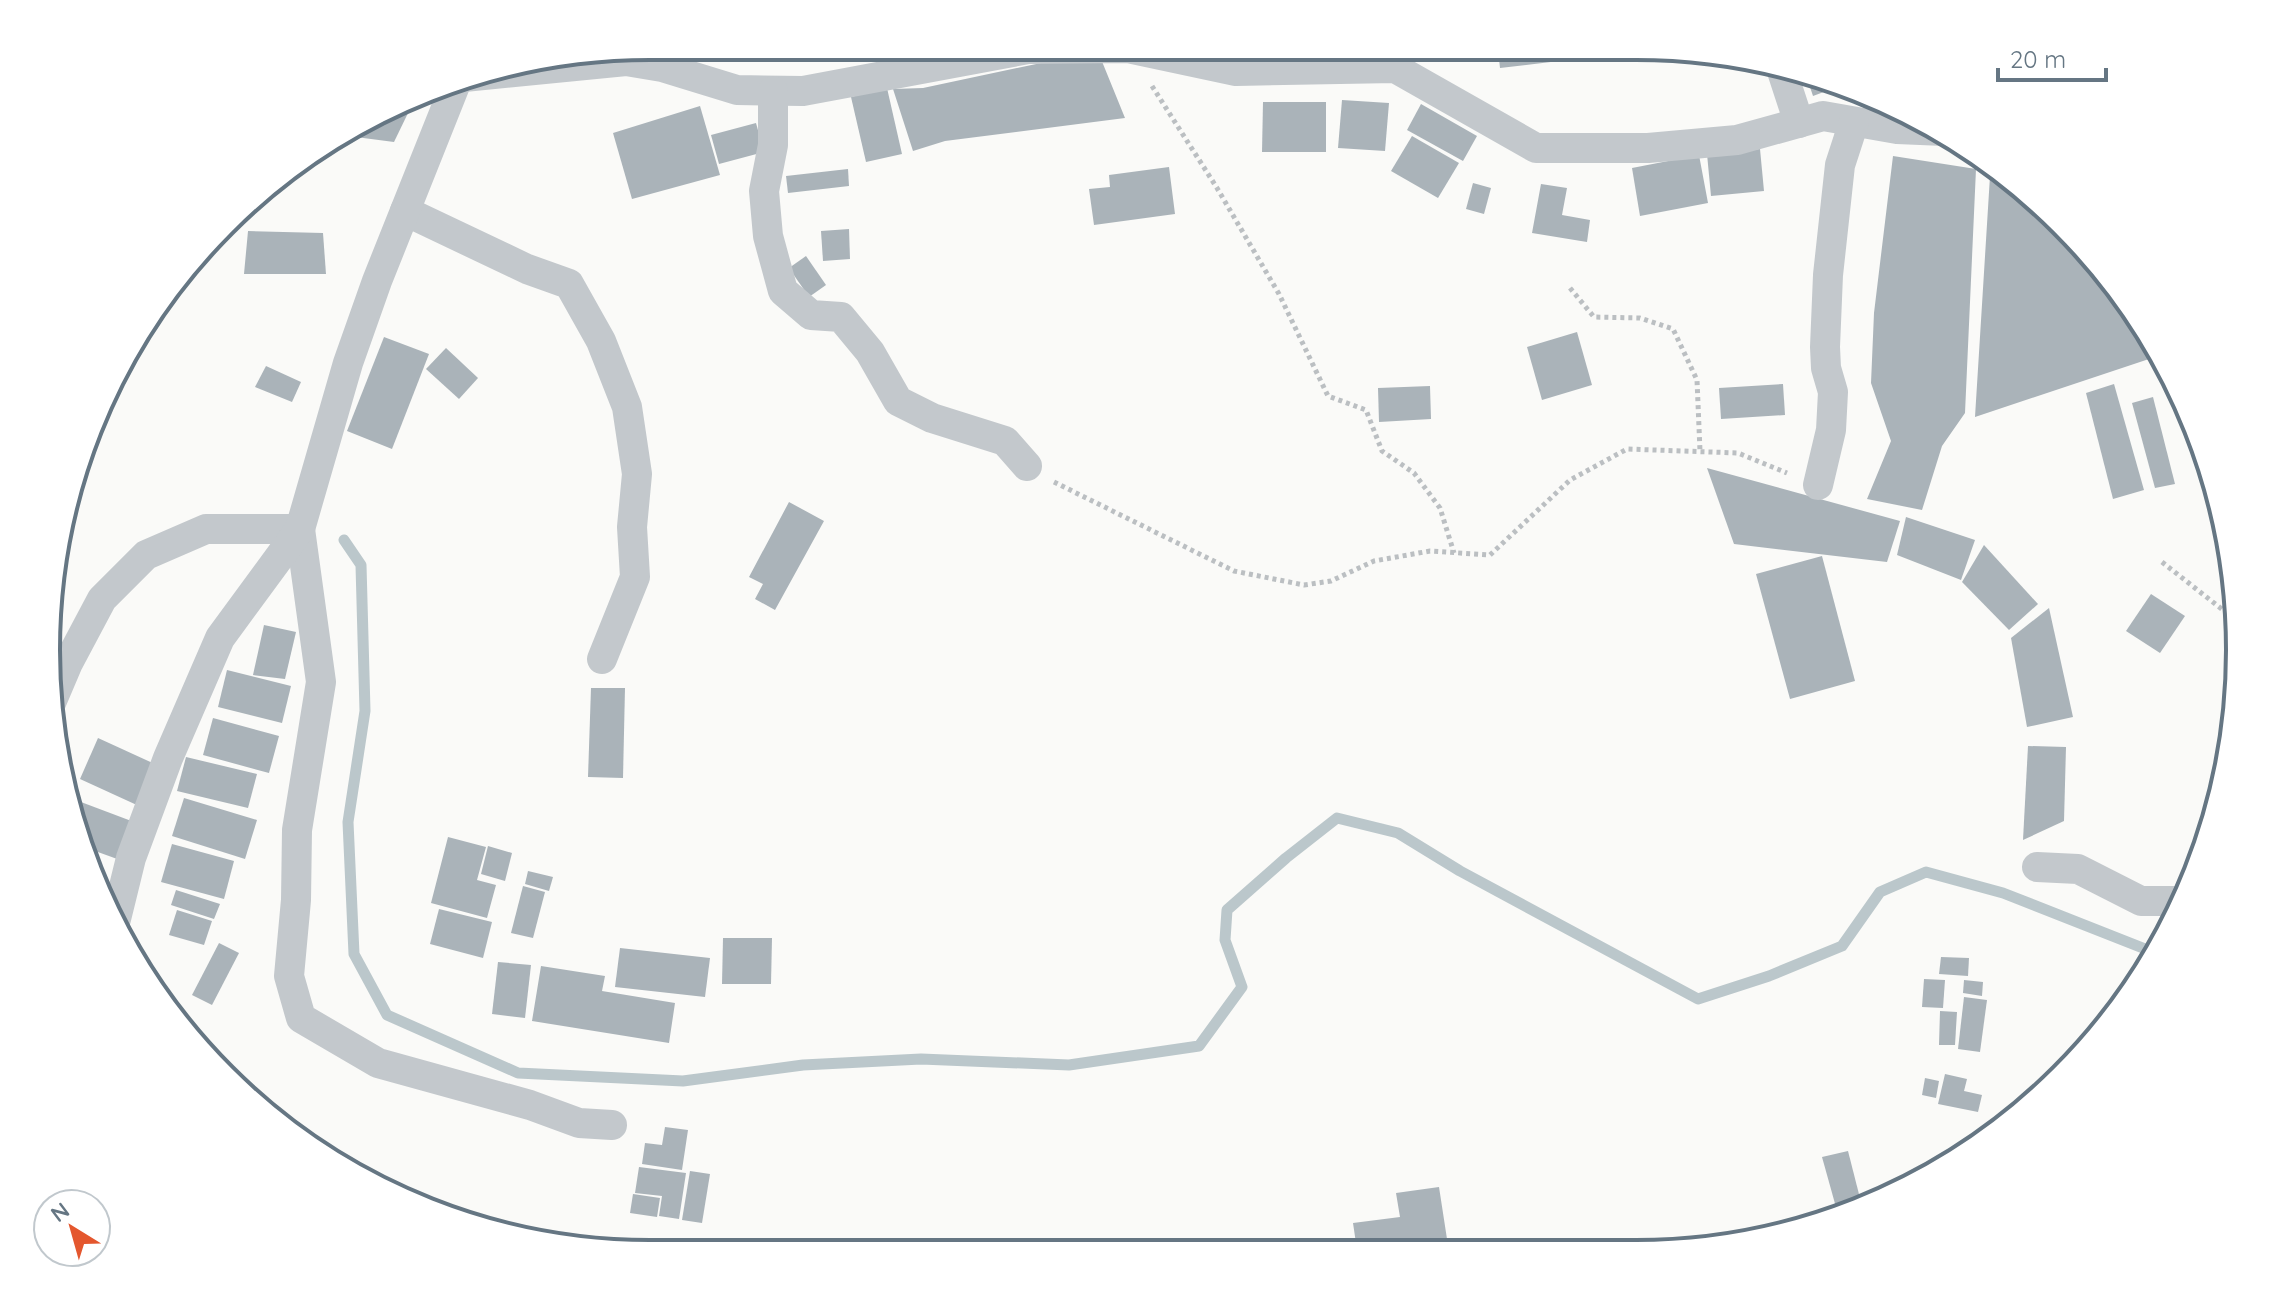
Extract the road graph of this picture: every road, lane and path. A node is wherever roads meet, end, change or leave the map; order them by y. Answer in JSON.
{"nodes":[{"id":1,"x":631,"y":60,"type":"edge"},
{"id":2,"x":671,"y":60,"type":"edge"},
{"id":3,"x":948,"y":60,"type":"edge"},
{"id":4,"x":1136,"y":60,"type":"edge"},
{"id":5,"x":1184,"y":60,"type":"edge"},
{"id":6,"x":552,"y":68,"type":"edge"},
{"id":7,"x":1785,"y":79,"type":"edge"},
{"id":8,"x":773,"y":91,"type":"junction"},
{"id":9,"x":452,"y":94,"type":"edge"},
{"id":10,"x":1891,"y":118,"type":"edge"},
{"id":11,"x":1854,"y":122,"type":"junction"},
{"id":12,"x":1799,"y":123,"type":"junction"},
{"id":13,"x":405,"y":211,"type":"junction"},
{"id":14,"x":1570,"y":288,"type":"dead end"},
{"id":15,"x":1700,"y":451,"type":"junction"},
{"id":16,"x":1027,"y":466,"type":"joint"},
{"id":17,"x":1818,"y":485,"type":"joint"},
{"id":18,"x":300,"y":529,"type":"junction"},
{"id":19,"x":1454,"y":553,"type":"junction"},
{"id":20,"x":2162,"y":562,"type":"dead end"},
{"id":21,"x":2225,"y":612,"type":"edge"},
{"id":22,"x":602,"y":659,"type":"dead end"},
{"id":23,"x":61,"y":680,"type":"edge"},
{"id":24,"x":2037,"y":867,"type":"dead end"},
{"id":25,"x":2170,"y":901,"type":"edge"},
{"id":26,"x":119,"y":907,"type":"edge"},
{"id":27,"x":612,"y":1125,"type":"dead end"}],
"edges":[{"from":1,"to":6,"type":"street"},
{"from":2,"to":8,"type":"street"},
{"from":3,"to":8,"type":"street"},
{"from":4,"to":19,"type":"path"},
{"from":5,"to":12,"type":"street"},
{"from":7,"to":12,"type":"street"},
{"from":8,"to":16,"type":"street"},
{"from":9,"to":13,"type":"street"},
{"from":10,"to":11,"type":"street"},
{"from":11,"to":12,"type":"street"},
{"from":11,"to":17,"type":"street"},
{"from":13,"to":18,"type":"street"},
{"from":13,"to":22,"type":"street"},
{"from":14,"to":15,"type":"path"},
{"from":15,"to":17,"type":"path"},
{"from":15,"to":19,"type":"path"},
{"from":16,"to":19,"type":"path"},
{"from":18,"to":23,"type":"street"},
{"from":18,"to":26,"type":"street"},
{"from":18,"to":27,"type":"street"},
{"from":20,"to":21,"type":"path"},
{"from":24,"to":25,"type":"street"}]}
